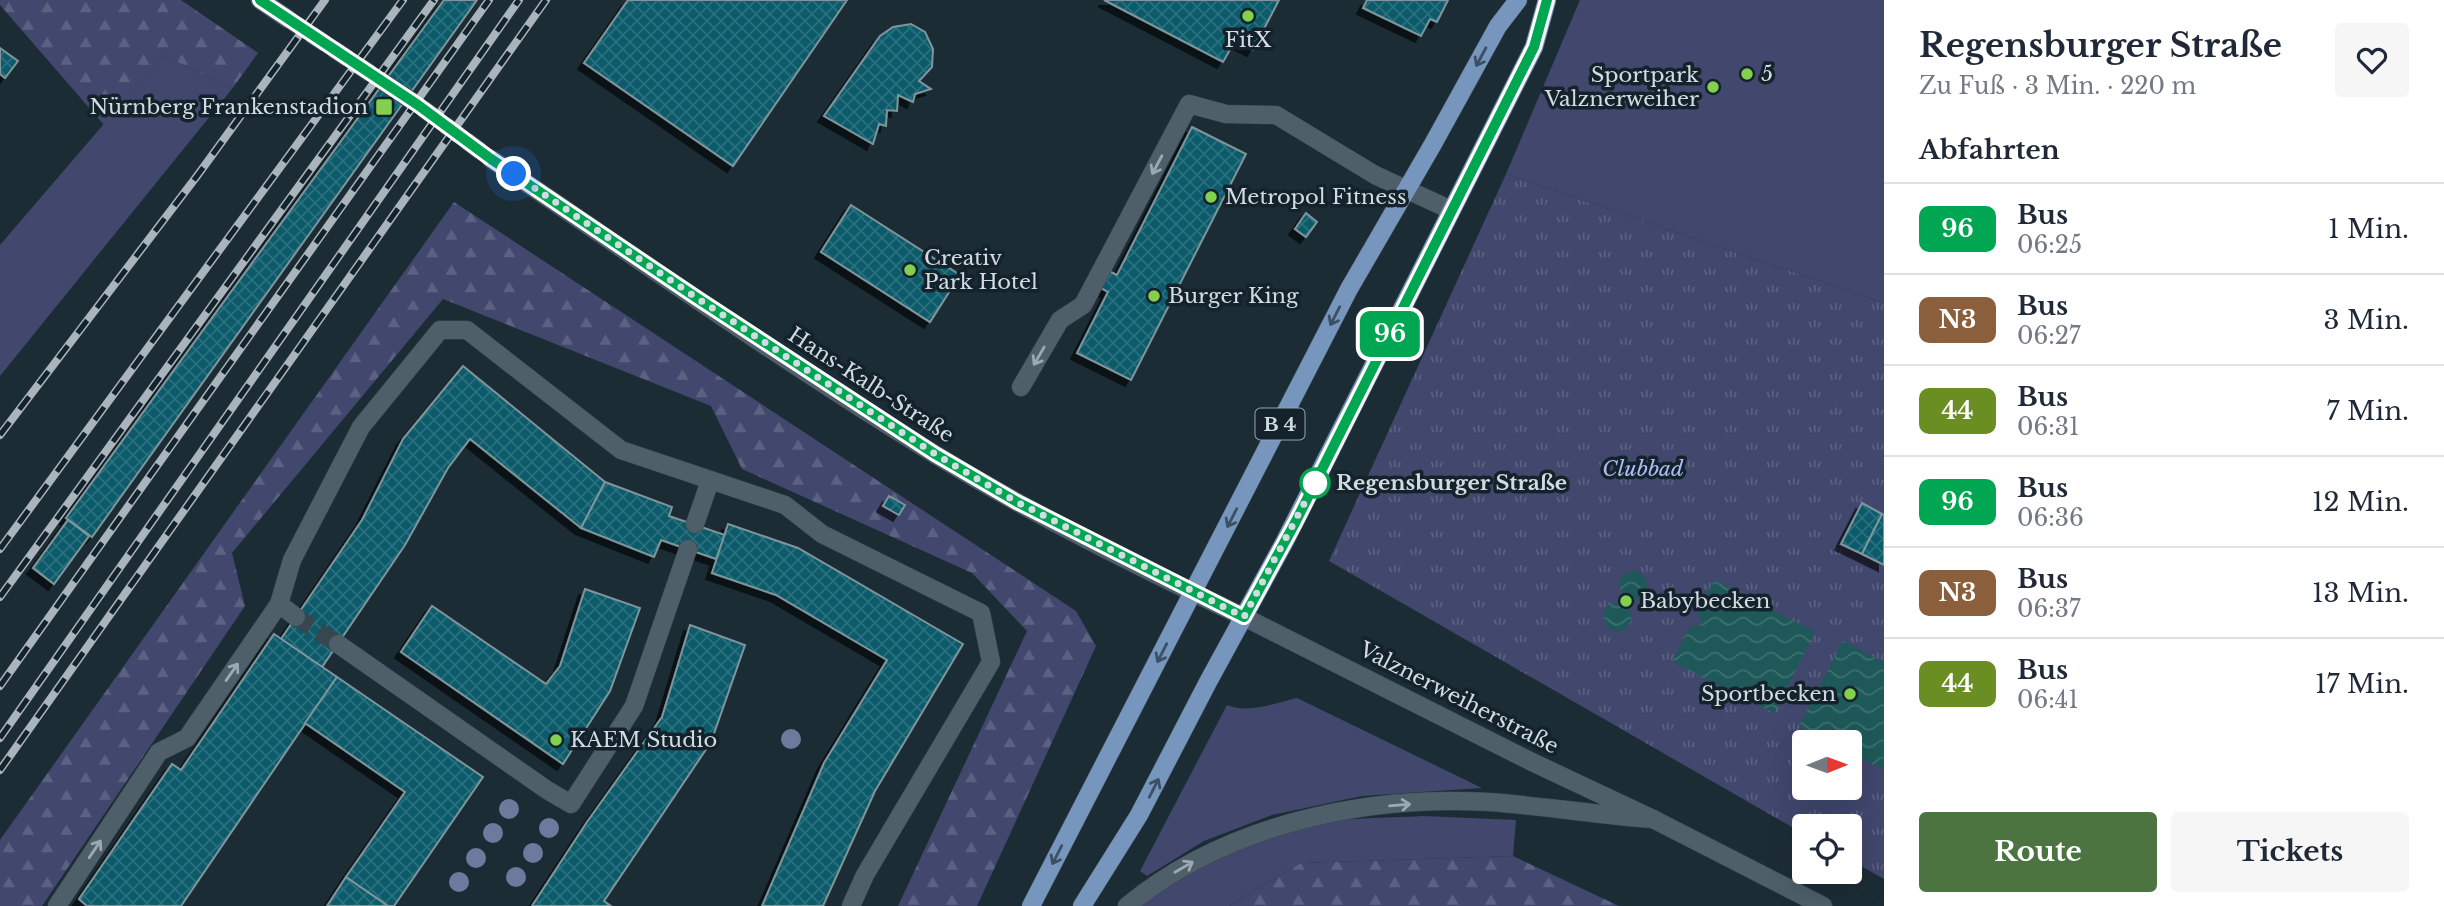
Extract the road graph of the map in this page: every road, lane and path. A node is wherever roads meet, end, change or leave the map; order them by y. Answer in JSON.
{"nodes":[{"id":1,"x":260,"y":0,"type":"edge"},
{"id":2,"x":1518,"y":0,"type":"edge"},
{"id":3,"x":1548,"y":0,"type":"edge"},
{"id":4,"x":288,"y":19,"type":"tunnel mouth"},
{"id":5,"x":491,"y":159,"type":"tunnel mouth"},
{"id":6,"x":1406,"y":190,"type":"junction"},
{"id":7,"x":1451,"y":210,"type":"junction"},
{"id":8,"x":1021,"y":387,"type":"dead end"},
{"id":9,"x":710,"y":481,"type":"junction"},
{"id":10,"x":695,"y":524,"type":"dead end"},
{"id":11,"x":688,"y":549,"type":"dead end"},
{"id":12,"x":1193,"y":593,"type":"junction"},
{"id":13,"x":279,"y":604,"type":"junction"},
{"id":14,"x":296,"y":617,"type":"tunnel mouth"},
{"id":15,"x":1244,"y":617,"type":"junction"},
{"id":16,"x":338,"y":644,"type":"tunnel mouth"},
{"id":17,"x":1653,"y":819,"type":"junction"},
{"id":18,"x":57,"y":906,"type":"edge"},
{"id":19,"x":851,"y":906,"type":"edge"},
{"id":20,"x":1031,"y":906,"type":"edge"},
{"id":21,"x":1082,"y":906,"type":"edge"},
{"id":22,"x":1127,"y":906,"type":"edge"},
{"id":23,"x":1824,"y":906,"type":"edge"}],
"edges":[{"from":1,"to":4,"type":"street"},
{"from":2,"to":6,"type":"main road","number":"B 4","one_way":true},
{"from":3,"to":7,"type":"main road","number":"B 4"},
{"from":5,"to":12,"type":"street","name":"Hans-Kalb-Straße"},
{"from":6,"to":7,"type":"street"},
{"from":6,"to":8,"type":"street","one_way":true},
{"from":6,"to":12,"type":"main road","number":"B 4","one_way":true},
{"from":7,"to":15,"type":"main road","number":"B 4"},
{"from":9,"to":10,"type":"street"},
{"from":9,"to":13,"type":"street"},
{"from":9,"to":19,"type":"street"},
{"from":11,"to":16,"type":"street"},
{"from":12,"to":15,"type":"street","name":"Hans-Kalb-Straße"},
{"from":12,"to":20,"type":"main road","number":"B 4","one_way":true},
{"from":13,"to":14,"type":"street"},
{"from":18,"to":13,"type":"street","one_way":true},
{"from":15,"to":17,"type":"street","name":"Valznerweiherstraße"},
{"from":21,"to":15,"type":"main road","number":"B 4","one_way":true},
{"from":22,"to":17,"type":"street","name":"Valznerweiherstraße","one_way":true},
{"from":17,"to":23,"type":"street","name":"Valznerweiherstraße"}]}
